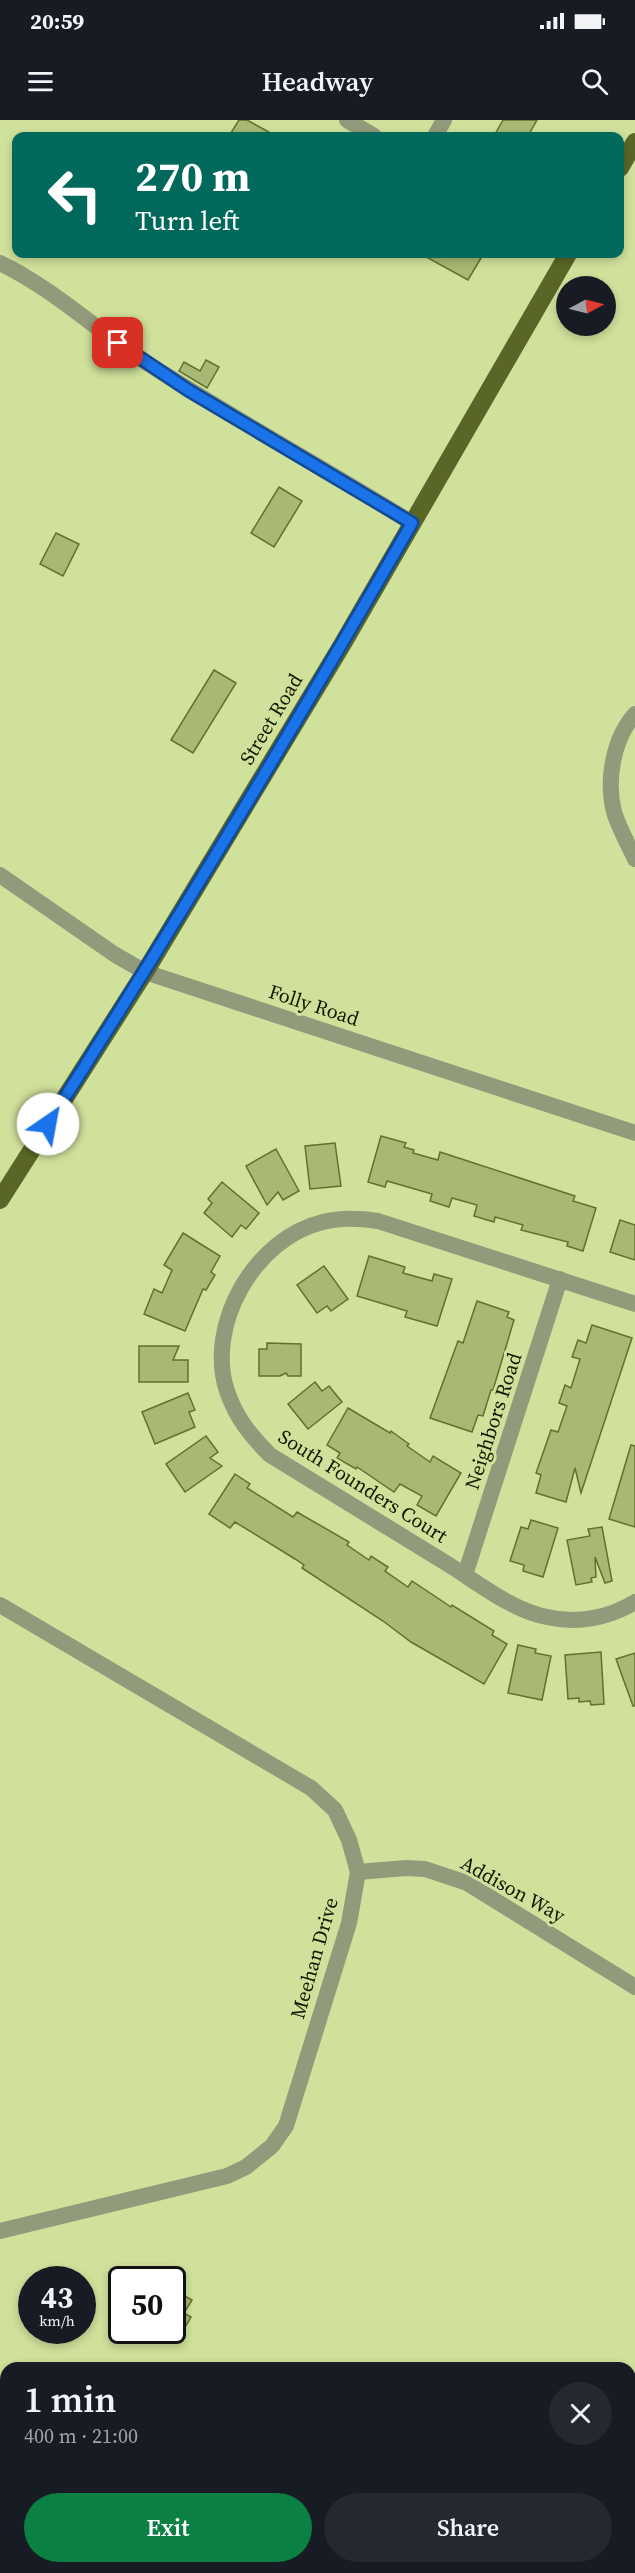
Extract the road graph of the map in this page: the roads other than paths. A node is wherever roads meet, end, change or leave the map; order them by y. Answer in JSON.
{"nodes":[{"id":1,"x":347,"y":120,"type":"edge"},
{"id":2,"x":367,"y":132,"type":"edge"},
{"id":3,"x":635,"y":142,"type":"edge"},
{"id":4,"x":624,"y":161,"type":"edge"},
{"id":5,"x":566,"y":258,"type":"edge"},
{"id":6,"x":0,"y":263,"type":"edge"},
{"id":7,"x":412,"y":523,"type":"junction"},
{"id":8,"x":635,"y":714,"type":"edge"},
{"id":9,"x":635,"y":859,"type":"edge"},
{"id":10,"x":0,"y":875,"type":"edge"},
{"id":11,"x":145,"y":972,"type":"junction"},
{"id":12,"x":635,"y":1133,"type":"edge"},
{"id":13,"x":0,"y":1200,"type":"edge"},
{"id":14,"x":560,"y":1279,"type":"junction"},
{"id":15,"x":635,"y":1304,"type":"edge"},
{"id":16,"x":465,"y":1575,"type":"junction"},
{"id":17,"x":635,"y":1602,"type":"edge"},
{"id":18,"x":0,"y":1606,"type":"edge"},
{"id":19,"x":358,"y":1872,"type":"junction"},
{"id":20,"x":635,"y":1987,"type":"edge"},
{"id":21,"x":0,"y":2231,"type":"edge"}],
"edges":[{"from":1,"to":2,"type":"street"},
{"from":3,"to":4,"type":"main road"},
{"from":5,"to":7,"type":"main road","name":"Street Road"},
{"from":6,"to":7,"type":"street"},
{"from":7,"to":11,"type":"main road","name":"Street Road"},
{"from":8,"to":9,"type":"street"},
{"from":10,"to":11,"type":"street","name":"Folly Road"},
{"from":11,"to":12,"type":"street","name":"Folly Road"},
{"from":11,"to":13,"type":"main road","name":"Street Road"},
{"from":14,"to":15,"type":"street","name":"South Founders Court"},
{"from":14,"to":16,"type":"street","name":"Neighbors Road"},
{"from":14,"to":16,"type":"street","name":"South Founders Court"},
{"from":16,"to":17,"type":"street","name":"South Founders Court"},
{"from":18,"to":19,"type":"street","name":"Meehan Drive"},
{"from":19,"to":20,"type":"street","name":"Addison Way"},
{"from":19,"to":21,"type":"street","name":"Meehan Drive"}]}
